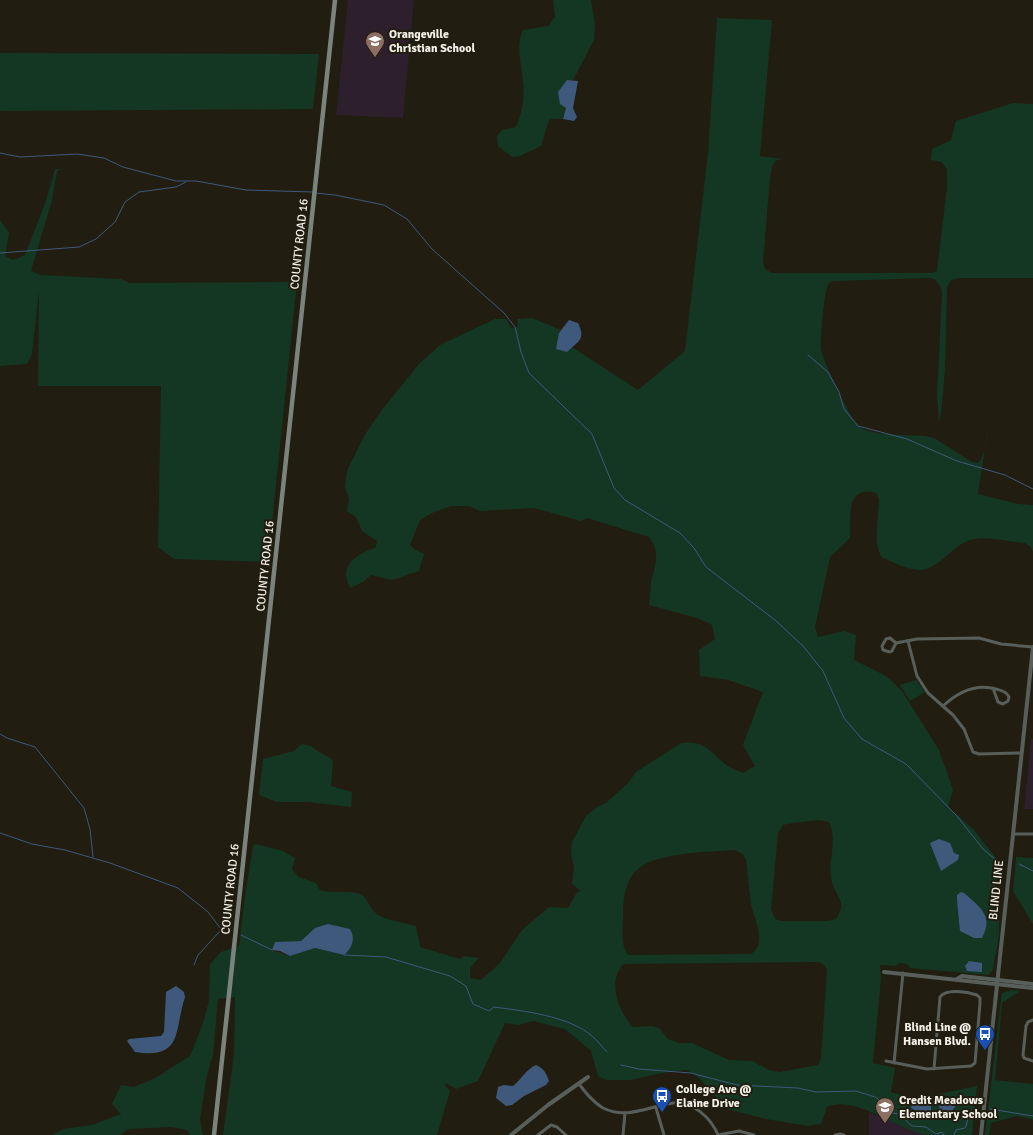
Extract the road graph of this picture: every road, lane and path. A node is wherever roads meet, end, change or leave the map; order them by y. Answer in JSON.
{"nodes":[{"id":1,"x":335,"y":0,"type":"edge"},
{"id":2,"x":908,"y":641,"type":"junction"},
{"id":3,"x":896,"y":643,"type":"junction"},
{"id":4,"x":1033,"y":647,"type":"edge"},
{"id":5,"x":993,"y":688,"type":"junction"},
{"id":6,"x":943,"y":706,"type":"junction"},
{"id":7,"x":1021,"y":753,"type":"junction"},
{"id":8,"x":1013,"y":834,"type":"junction"},
{"id":9,"x":1033,"y":834,"type":"edge"},
{"id":10,"x":884,"y":972,"type":"dead end"},
{"id":11,"x":903,"y":973,"type":"junction"},
{"id":12,"x":996,"y":983,"type":"junction"},
{"id":13,"x":1033,"y":984,"type":"edge"},
{"id":14,"x":1033,"y":988,"type":"edge"},
{"id":15,"x":1033,"y":1020,"type":"edge"},
{"id":16,"x":886,"y":1061,"type":"dead end"},
{"id":17,"x":1033,"y":1061,"type":"edge"},
{"id":18,"x":894,"y":1063,"type":"junction"},
{"id":19,"x":934,"y":1069,"type":"junction"},
{"id":20,"x":588,"y":1077,"type":"dead end"},
{"id":21,"x":579,"y":1084,"type":"junction"},
{"id":22,"x":656,"y":1108,"type":"junction"},
{"id":23,"x":625,"y":1113,"type":"junction"},
{"id":24,"x":214,"y":1135,"type":"edge"},
{"id":25,"x":511,"y":1135,"type":"edge"},
{"id":26,"x":538,"y":1135,"type":"edge"},
{"id":27,"x":566,"y":1135,"type":"edge"},
{"id":28,"x":623,"y":1135,"type":"edge"},
{"id":29,"x":664,"y":1135,"type":"edge"},
{"id":30,"x":718,"y":1135,"type":"edge"},
{"id":31,"x":754,"y":1135,"type":"edge"},
{"id":32,"x":835,"y":1135,"type":"edge"},
{"id":33,"x":844,"y":1135,"type":"edge"},
{"id":34,"x":981,"y":1135,"type":"edge"}],
"edges":[{"from":1,"to":24,"type":"main road","name":"COUNTY ROAD 16"},
{"from":2,"to":3,"type":"street"},
{"from":2,"to":4,"type":"street"},
{"from":2,"to":6,"type":"street"},
{"from":3,"to":3,"type":"street"},
{"from":4,"to":7,"type":"street","name":"BLIND LINE"},
{"from":5,"to":5,"type":"street"},
{"from":5,"to":6,"type":"street"},
{"from":6,"to":7,"type":"street"},
{"from":7,"to":8,"type":"street","name":"BLIND LINE"},
{"from":8,"to":9,"type":"street"},
{"from":8,"to":12,"type":"street","name":"BLIND LINE"},
{"from":10,"to":11,"type":"street"},
{"from":11,"to":12,"type":"street"},
{"from":11,"to":18,"type":"street"},
{"from":12,"to":13,"type":"street"},
{"from":12,"to":14,"type":"street"},
{"from":12,"to":34,"type":"street","name":"BLIND LINE"},
{"from":15,"to":17,"type":"street"},
{"from":16,"to":18,"type":"street"},
{"from":18,"to":19,"type":"street"},
{"from":19,"to":19,"type":"street"},
{"from":20,"to":21,"type":"street"},
{"from":21,"to":23,"type":"street"},
{"from":21,"to":25,"type":"street"},
{"from":22,"to":23,"type":"street"},
{"from":22,"to":29,"type":"street"},
{"from":22,"to":30,"type":"street"},
{"from":23,"to":28,"type":"street"},
{"from":26,"to":27,"type":"street"},
{"from":30,"to":31,"type":"street"},
{"from":32,"to":33,"type":"street"}]}
